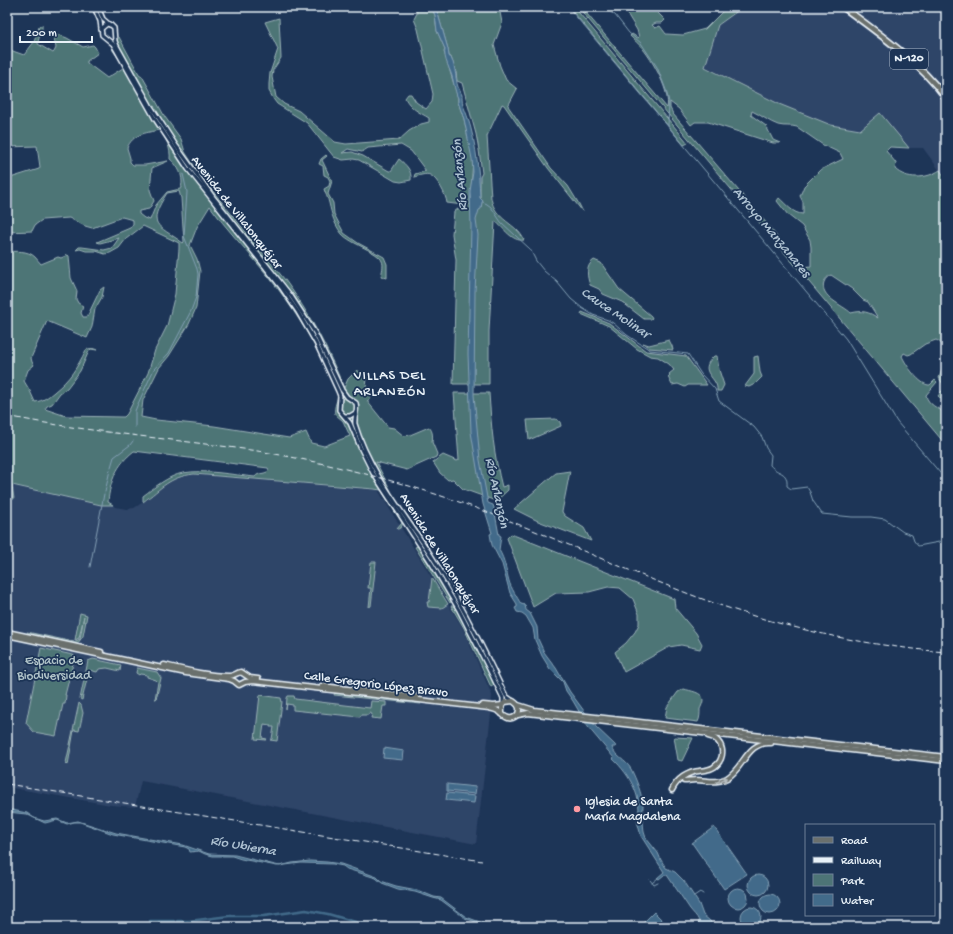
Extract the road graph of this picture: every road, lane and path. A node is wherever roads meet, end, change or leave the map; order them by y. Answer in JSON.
{"nodes":[{"id":1,"x":94,"y":7,"type":"edge"},
{"id":2,"x":98,"y":7,"type":"edge"},
{"id":3,"x":843,"y":7,"type":"edge"},
{"id":4,"x":847,"y":7,"type":"edge"},
{"id":5,"x":110,"y":25,"type":"junction"},
{"id":6,"x":867,"y":25,"type":"junction"},
{"id":7,"x":101,"y":30,"type":"junction"},
{"id":8,"x":115,"y":34,"type":"junction"},
{"id":9,"x":106,"y":39,"type":"junction"},
{"id":10,"x":946,"y":98,"type":"edge"},
{"id":11,"x":350,"y":398,"type":"junction"},
{"id":12,"x":339,"y":404,"type":"junction"},
{"id":13,"x":355,"y":413,"type":"junction"},
{"id":14,"x":345,"y":416,"type":"junction"},
{"id":15,"x":7,"y":634,"type":"edge"},
{"id":16,"x":235,"y":675,"type":"junction"},
{"id":17,"x":246,"y":676,"type":"junction"},
{"id":18,"x":234,"y":681,"type":"junction"},
{"id":19,"x":245,"y":682,"type":"junction"},
{"id":20,"x":514,"y":701,"type":"junction"},
{"id":21,"x":503,"y":704,"type":"junction"},
{"id":22,"x":518,"y":705,"type":"junction"},
{"id":23,"x":502,"y":714,"type":"junction"},
{"id":24,"x":517,"y":715,"type":"junction"},
{"id":25,"x":567,"y":716,"type":"junction"},
{"id":26,"x":701,"y":733,"type":"junction"},
{"id":27,"x":785,"y":743,"type":"junction"},
{"id":28,"x":946,"y":757,"type":"edge"},
{"id":29,"x":946,"y":761,"type":"edge"},
{"id":30,"x":684,"y":781,"type":"dead end"},
{"id":31,"x":672,"y":790,"type":"dead end"}],
"edges":[{"from":1,"to":7,"type":"street"},
{"from":2,"to":5,"type":"street"},
{"from":3,"to":6,"type":"highway","number":"N-120"},
{"from":4,"to":6,"type":"highway","number":"N-120"},
{"from":5,"to":7,"type":"street"},
{"from":5,"to":8,"type":"street"},
{"from":6,"to":10,"type":"highway","number":"N-120"},
{"from":7,"to":9,"type":"street"},
{"from":8,"to":9,"type":"street"},
{"from":8,"to":11,"type":"street","name":"Avenida de Villalonquéjar"},
{"from":9,"to":12,"type":"street","name":"Avenida de Villalonquéjar"},
{"from":11,"to":12,"type":"street"},
{"from":11,"to":13,"type":"street"},
{"from":12,"to":14,"type":"street"},
{"from":13,"to":14,"type":"street"},
{"from":13,"to":20,"type":"street","name":"Avenida de Villalonquéjar"},
{"from":14,"to":21,"type":"street","name":"Avenida de Villalonquéjar"},
{"from":15,"to":16,"type":"main road"},
{"from":15,"to":18,"type":"main road"},
{"from":16,"to":17,"type":"main road"},
{"from":16,"to":18,"type":"main road"},
{"from":17,"to":19,"type":"main road"},
{"from":17,"to":21,"type":"main road","name":"Calle Gregorio López Bravo"},
{"from":18,"to":19,"type":"main road"},
{"from":19,"to":23,"type":"main road","name":"Calle Gregorio López Bravo"},
{"from":20,"to":21,"type":"main road"},
{"from":20,"to":22,"type":"main road"},
{"from":21,"to":23,"type":"main road"},
{"from":22,"to":24,"type":"main road"},
{"from":22,"to":25,"type":"main road"},
{"from":23,"to":24,"type":"main road"},
{"from":24,"to":25,"type":"main road"},
{"from":25,"to":26,"type":"main road"},
{"from":25,"to":28,"type":"main road"},
{"from":26,"to":27,"type":"main road"},
{"from":26,"to":31,"type":"main road"},
{"from":27,"to":29,"type":"main road"},
{"from":30,"to":27,"type":"main road","one_way":true}]}
